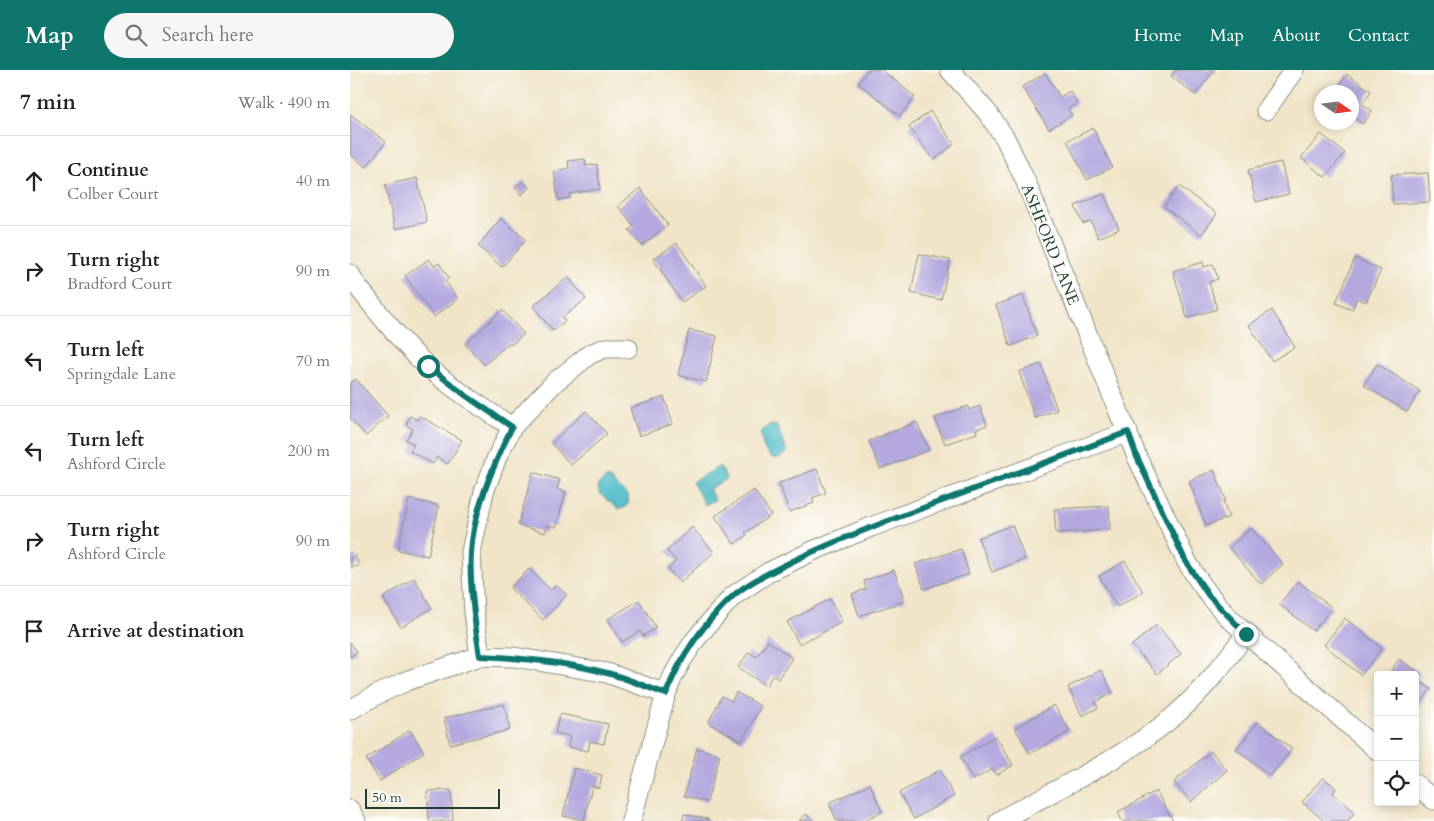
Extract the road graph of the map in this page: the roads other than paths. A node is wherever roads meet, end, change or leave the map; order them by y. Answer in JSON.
{"nodes":[{"id":1,"x":950,"y":70,"type":"edge"},
{"id":2,"x":1294,"y":70,"type":"edge"},
{"id":3,"x":1266,"y":110,"type":"dead end"},
{"id":4,"x":350,"y":274,"type":"edge"},
{"id":5,"x":628,"y":348,"type":"dead end"},
{"id":6,"x":512,"y":427,"type":"junction"},
{"id":7,"x":1128,"y":432,"type":"junction"},
{"id":8,"x":1246,"y":634,"type":"junction"},
{"id":9,"x":480,"y":656,"type":"junction"},
{"id":10,"x":666,"y":694,"type":"junction"},
{"id":11,"x":350,"y":710,"type":"edge"},
{"id":12,"x":1374,"y":747,"type":"edge"},
{"id":13,"x":1419,"y":787,"type":"edge"},
{"id":14,"x":1434,"y":800,"type":"edge"},
{"id":15,"x":350,"y":810,"type":"edge"},
{"id":16,"x":356,"y":821,"type":"edge"},
{"id":17,"x":631,"y":821,"type":"edge"},
{"id":18,"x":999,"y":821,"type":"edge"}],
"edges":[{"from":1,"to":7,"type":"street","name":"ASHFORD LANE"},
{"from":2,"to":3,"type":"street"},
{"from":4,"to":6,"type":"street"},
{"from":5,"to":6,"type":"street"},
{"from":6,"to":9,"type":"street"},
{"from":7,"to":8,"type":"street","name":"ASHFORD LANE"},
{"from":7,"to":10,"type":"street"},
{"from":8,"to":12,"type":"street","name":"ASHFORD LANE"},
{"from":8,"to":18,"type":"street"},
{"from":9,"to":10,"type":"street"},
{"from":9,"to":11,"type":"street"},
{"from":10,"to":17,"type":"street"},
{"from":13,"to":14,"type":"street"},
{"from":15,"to":16,"type":"street"}]}
